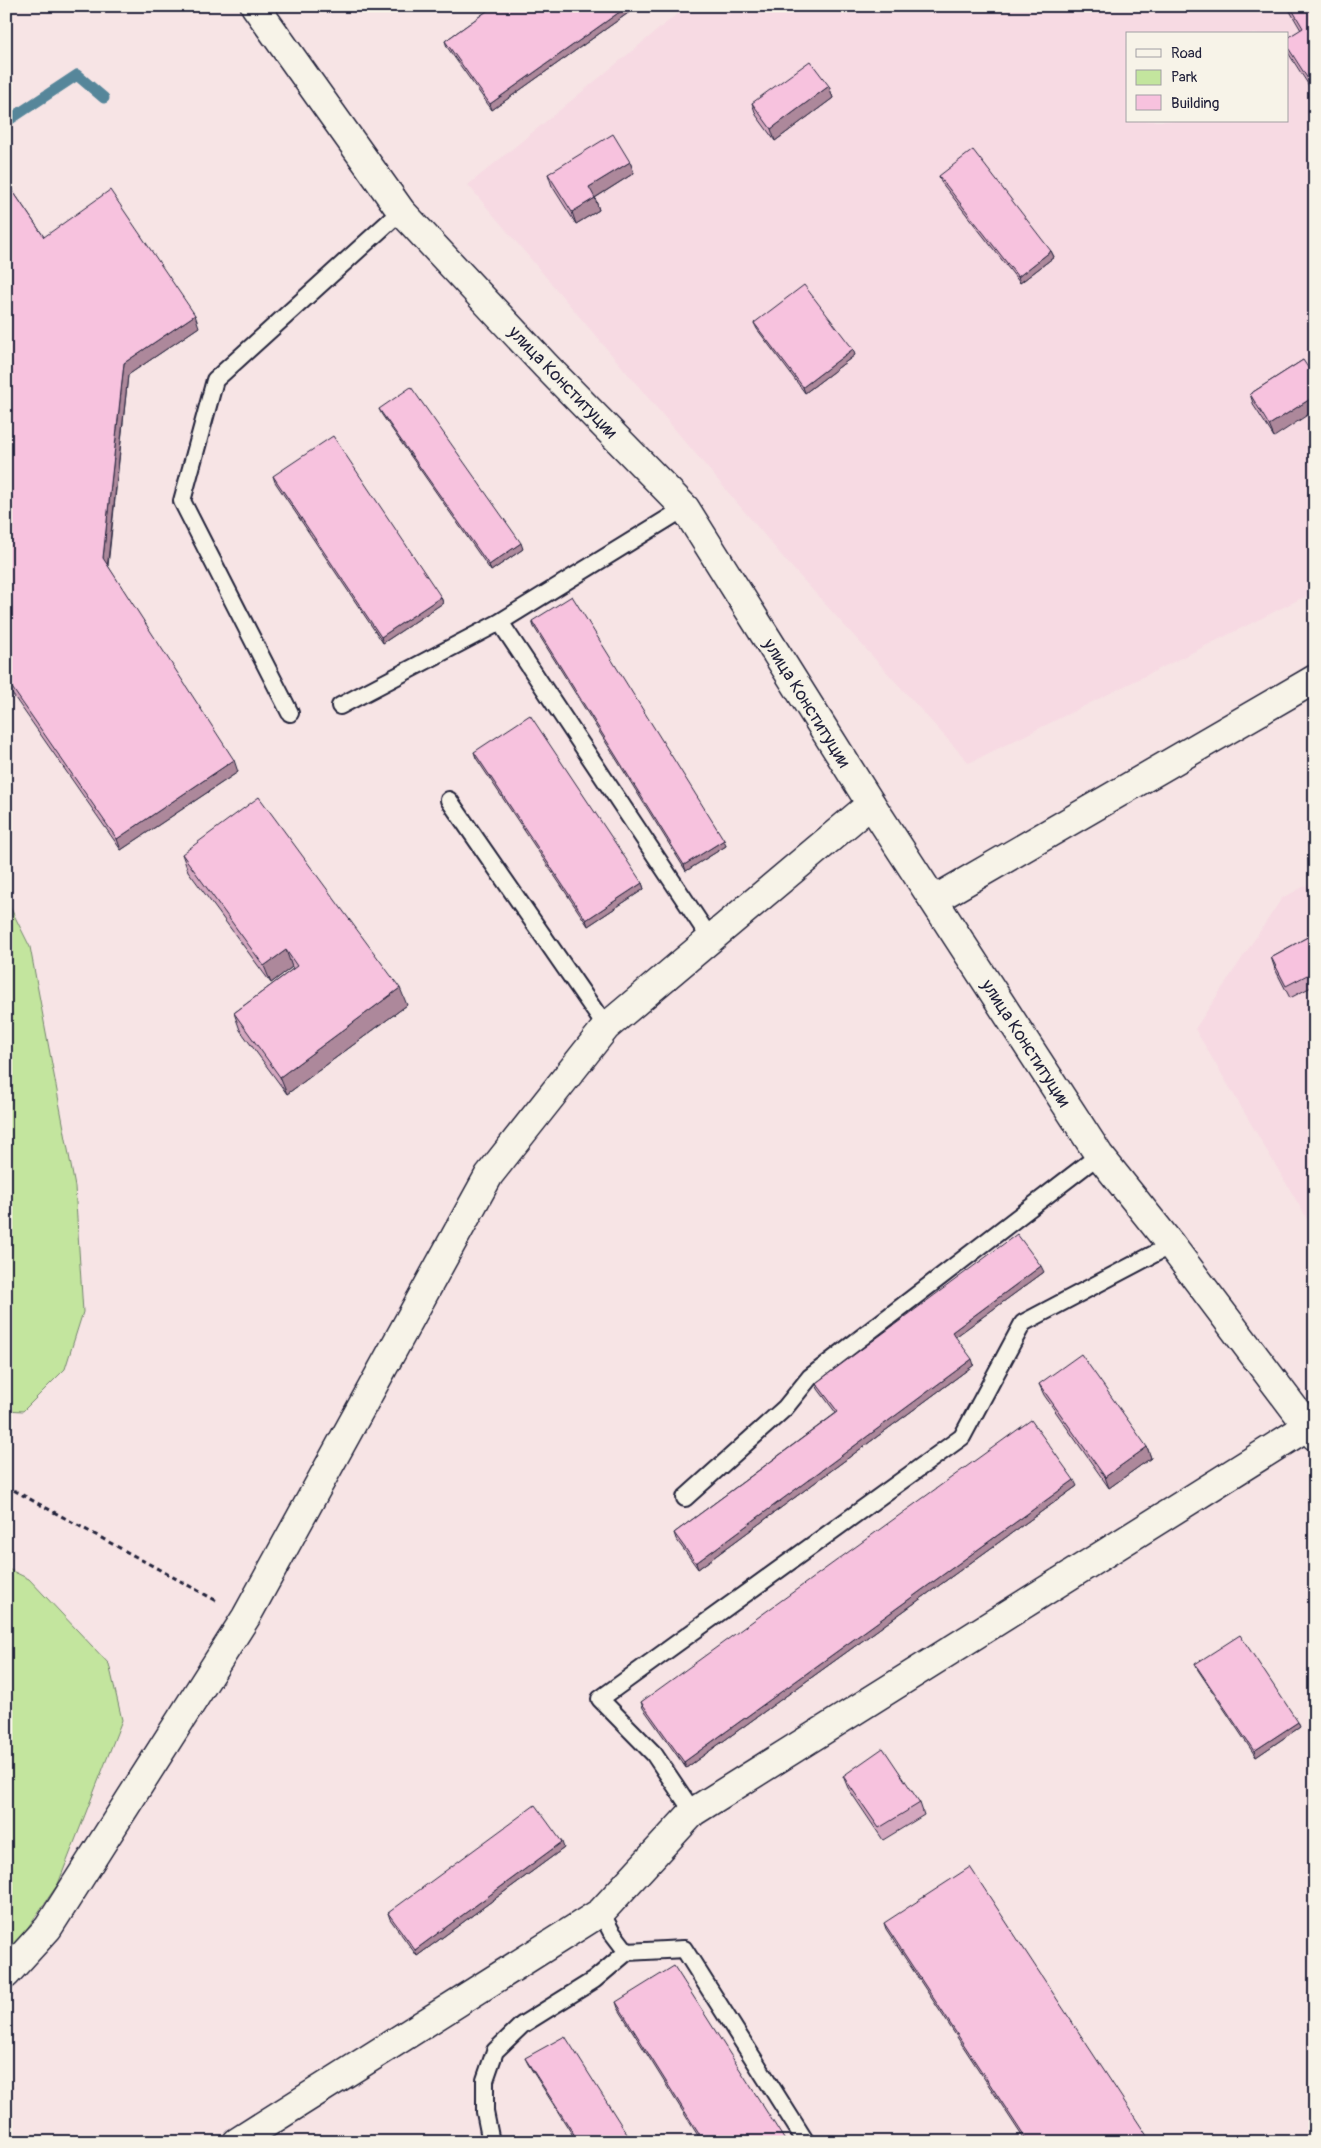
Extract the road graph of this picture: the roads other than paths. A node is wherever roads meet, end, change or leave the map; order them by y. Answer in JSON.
{"nodes":[{"id":1,"x":255,"y":6,"type":"edge"},
{"id":2,"x":401,"y":211,"type":"junction"},
{"id":3,"x":685,"y":508,"type":"junction"},
{"id":4,"x":500,"y":622,"type":"junction"},
{"id":5,"x":1315,"y":678,"type":"edge"},
{"id":6,"x":340,"y":706,"type":"dead end"},
{"id":7,"x":290,"y":713,"type":"dead end"},
{"id":8,"x":449,"y":800,"type":"dead end"},
{"id":9,"x":871,"y":804,"type":"junction"},
{"id":10,"x":934,"y":900,"type":"junction"},
{"id":11,"x":710,"y":938,"type":"junction"},
{"id":12,"x":606,"y":1027,"type":"junction"},
{"id":13,"x":1099,"y":1155,"type":"junction"},
{"id":14,"x":1171,"y":1245,"type":"junction"},
{"id":15,"x":1313,"y":1428,"type":"edge"},
{"id":16,"x":685,"y":1498,"type":"dead end"},
{"id":17,"x":693,"y":1812,"type":"junction"},
{"id":18,"x":601,"y":1912,"type":"junction"},
{"id":19,"x":627,"y":1952,"type":"junction"},
{"id":20,"x":6,"y":1974,"type":"edge"},
{"id":21,"x":236,"y":2142,"type":"edge"},
{"id":22,"x":491,"y":2142,"type":"edge"},
{"id":23,"x":806,"y":2142,"type":"edge"}],
"edges":[{"from":1,"to":2,"type":"street","name":"улица Конституции"},
{"from":2,"to":3,"type":"street","name":"улица Конституции"},
{"from":2,"to":7,"type":"lane"},
{"from":3,"to":4,"type":"lane"},
{"from":3,"to":9,"type":"street","name":"улица Конституции"},
{"from":4,"to":6,"type":"lane"},
{"from":4,"to":11,"type":"lane"},
{"from":5,"to":10,"type":"street"},
{"from":8,"to":12,"type":"lane"},
{"from":9,"to":10,"type":"street","name":"улица Конституции"},
{"from":9,"to":11,"type":"street"},
{"from":10,"to":13,"type":"street","name":"улица Конституции"},
{"from":11,"to":12,"type":"street"},
{"from":12,"to":20,"type":"street"},
{"from":13,"to":14,"type":"street","name":"улица Конституции"},
{"from":13,"to":16,"type":"lane"},
{"from":14,"to":15,"type":"street","name":"улица Конституции"},
{"from":14,"to":17,"type":"lane"},
{"from":15,"to":17,"type":"street"},
{"from":17,"to":18,"type":"street"},
{"from":18,"to":19,"type":"lane"},
{"from":18,"to":21,"type":"street"},
{"from":19,"to":22,"type":"lane"},
{"from":19,"to":23,"type":"lane"}]}
